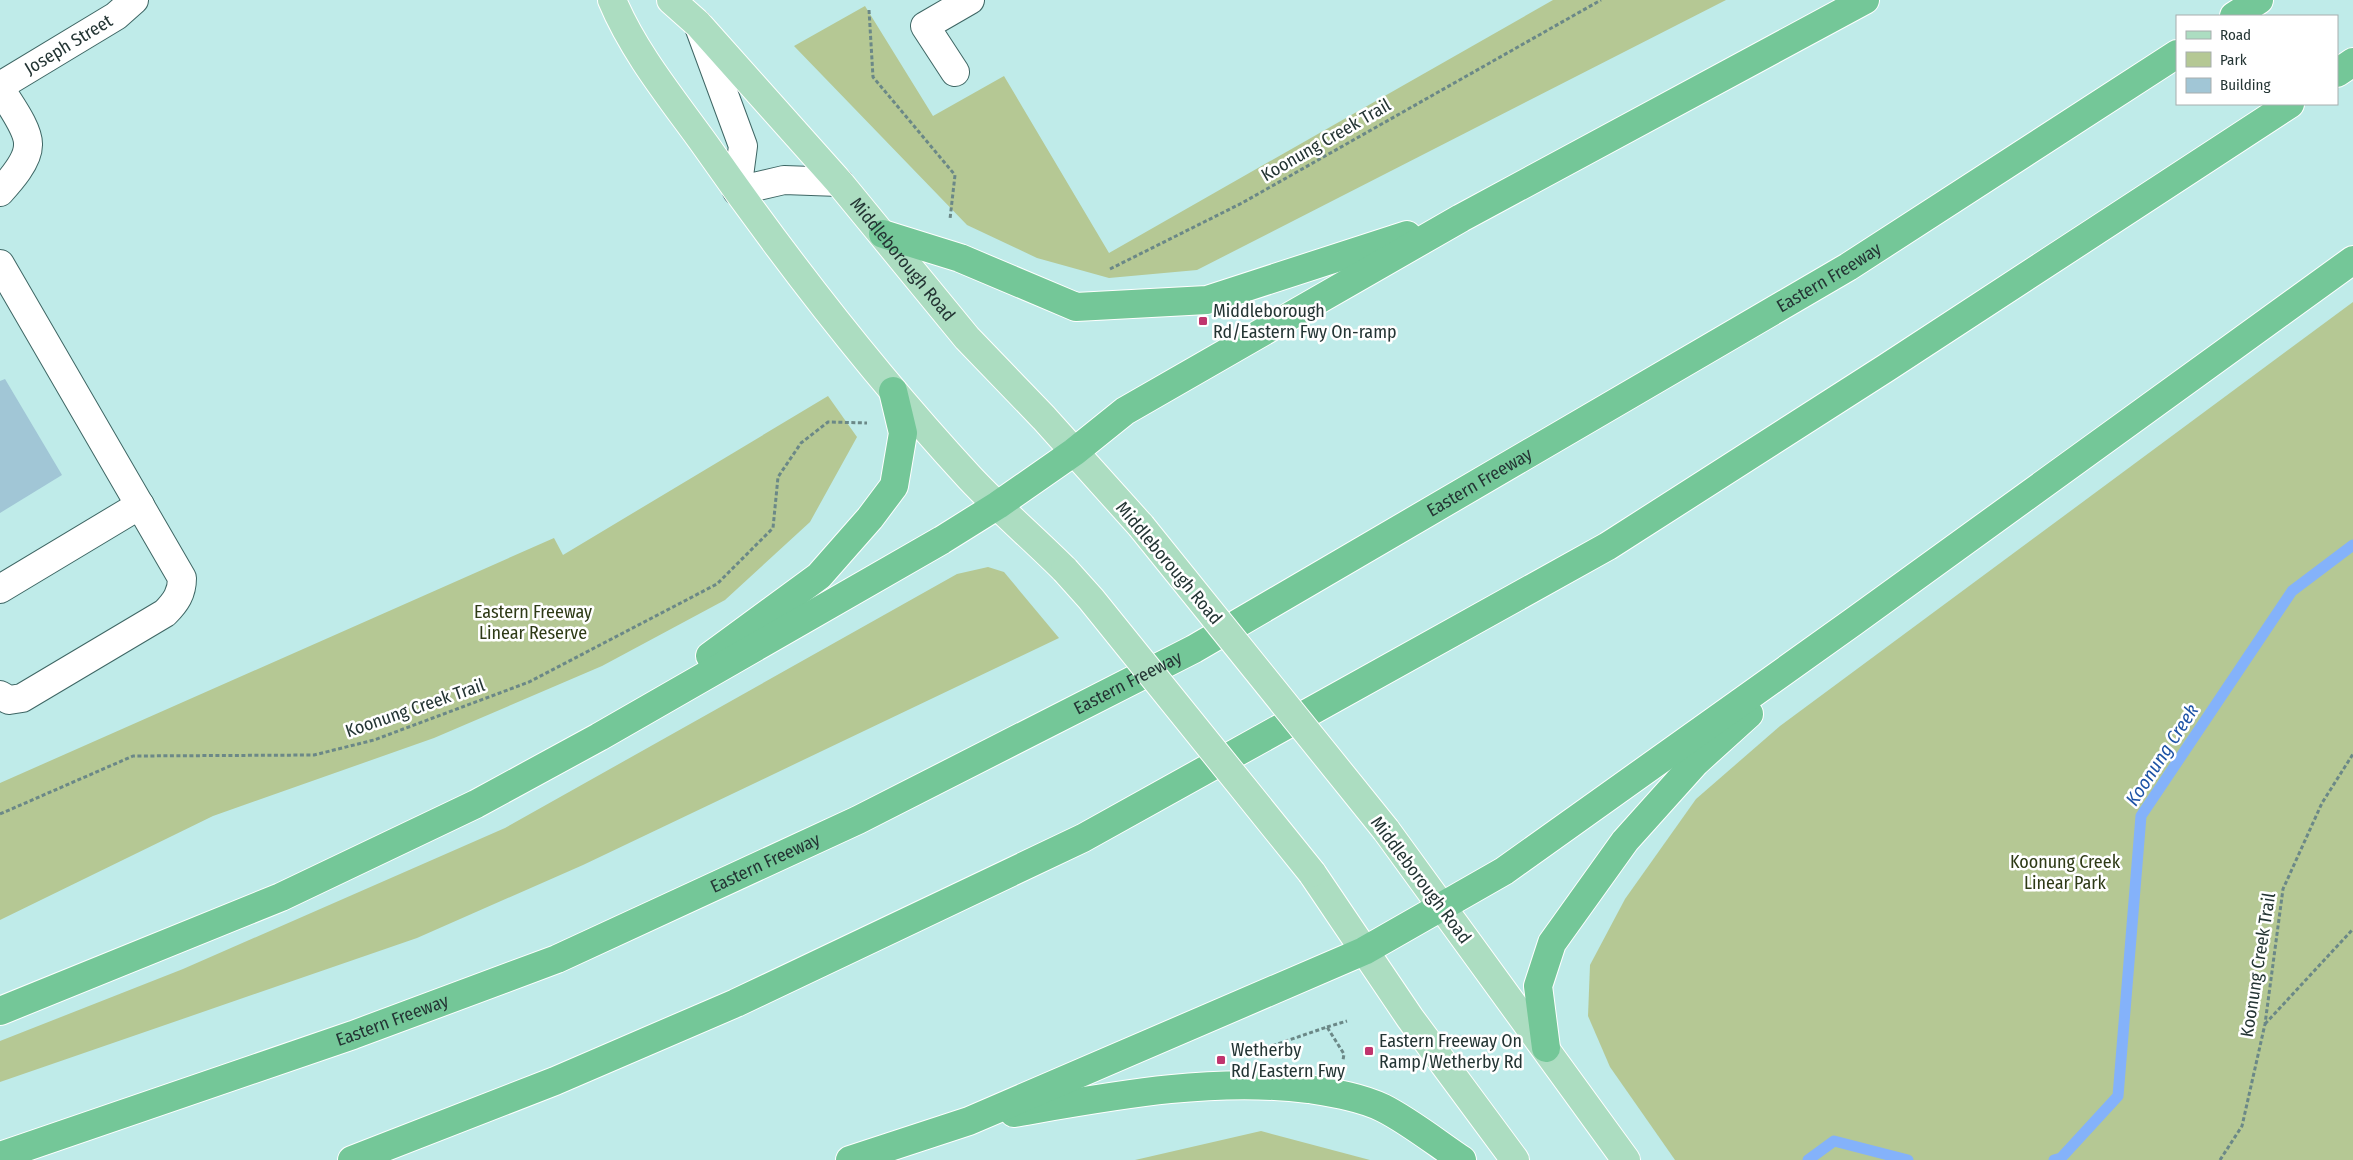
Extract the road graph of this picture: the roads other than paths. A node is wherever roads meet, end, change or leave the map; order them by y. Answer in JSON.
{"nodes":[{"id":1,"x":134,"y":0,"type":"edge"},
{"id":2,"x":612,"y":0,"type":"edge"},
{"id":3,"x":671,"y":0,"type":"edge"},
{"id":4,"x":970,"y":0,"type":"edge"},
{"id":5,"x":1865,"y":0,"type":"edge"},
{"id":6,"x":2259,"y":0,"type":"edge"},
{"id":7,"x":2236,"y":15,"type":"edge"},
{"id":8,"x":698,"y":24,"type":"junction"},
{"id":9,"x":2176,"y":55,"type":"edge"},
{"id":10,"x":2353,"y":62,"type":"edge"},
{"id":11,"x":955,"y":72,"type":"dead end"},
{"id":12,"x":2338,"y":72,"type":"edge"},
{"id":13,"x":0,"y":87,"type":"edge"},
{"id":14,"x":2288,"y":105,"type":"edge"},
{"id":15,"x":838,"y":182,"type":"junction"},
{"id":16,"x":737,"y":191,"type":"junction"},
{"id":17,"x":0,"y":192,"type":"edge"},
{"id":18,"x":1461,"y":218,"type":"junction"},
{"id":19,"x":883,"y":234,"type":"junction"},
{"id":20,"x":2353,"y":260,"type":"edge"},
{"id":21,"x":0,"y":264,"type":"edge"},
{"id":22,"x":893,"y":391,"type":"junction"},
{"id":23,"x":1074,"y":452,"type":"junction"},
{"id":24,"x":140,"y":505,"type":"junction"},
{"id":25,"x":998,"y":505,"type":"junction"},
{"id":26,"x":0,"y":590,"type":"edge"},
{"id":27,"x":1853,"y":622,"type":"junction"},
{"id":28,"x":0,"y":695,"type":"edge"},
{"id":29,"x":600,"y":737,"type":"junction"},
{"id":30,"x":1442,"y":906,"type":"junction"},
{"id":31,"x":1364,"y":951,"type":"junction"},
{"id":32,"x":0,"y":1011,"type":"edge"},
{"id":33,"x":1546,"y":1048,"type":"junction"},
{"id":34,"x":969,"y":1121,"type":"junction"},
{"id":35,"x":0,"y":1156,"type":"edge"},
{"id":36,"x":352,"y":1160,"type":"edge"},
{"id":37,"x":850,"y":1160,"type":"edge"},
{"id":38,"x":1462,"y":1160,"type":"edge"},
{"id":39,"x":1515,"y":1160,"type":"edge"},
{"id":40,"x":1626,"y":1160,"type":"edge"}],
"edges":[{"from":1,"to":13,"type":"street","name":"Joseph Street"},
{"from":2,"to":16,"type":"main road"},
{"from":3,"to":8,"type":"main road","name":"Middleborough Road"},
{"from":4,"to":11,"type":"street"},
{"from":5,"to":18,"type":"highway"},
{"from":6,"to":7,"type":"highway"},
{"from":8,"to":15,"type":"main road","name":"Middleborough Road"},
{"from":8,"to":16,"type":"street"},
{"from":9,"to":35,"type":"highway","name":"Eastern Freeway"},
{"from":10,"to":12,"type":"highway"},
{"from":13,"to":17,"type":"street"},
{"from":14,"to":36,"type":"highway"},
{"from":15,"to":16,"type":"street"},
{"from":15,"to":19,"type":"main road","name":"Middleborough Road"},
{"from":16,"to":22,"type":"main road"},
{"from":18,"to":19,"type":"highway"},
{"from":18,"to":23,"type":"highway"},
{"from":19,"to":23,"type":"main road","name":"Middleborough Road"},
{"from":20,"to":27,"type":"highway"},
{"from":21,"to":24,"type":"street"},
{"from":22,"to":25,"type":"main road"},
{"from":22,"to":29,"type":"highway"},
{"from":23,"to":25,"type":"highway"},
{"from":23,"to":30,"type":"main road","name":"Middleborough Road","bridge":true},
{"from":24,"to":26,"type":"street"},
{"from":24,"to":28,"type":"street"},
{"from":25,"to":29,"type":"highway"},
{"from":25,"to":31,"type":"main road","bridge":true},
{"from":27,"to":30,"type":"highway"},
{"from":27,"to":33,"type":"highway"},
{"from":29,"to":32,"type":"highway"},
{"from":30,"to":31,"type":"highway"},
{"from":30,"to":33,"type":"main road","name":"Middleborough Road"},
{"from":31,"to":34,"type":"highway"},
{"from":31,"to":39,"type":"main road"},
{"from":33,"to":40,"type":"main road","name":"Middleborough Road"},
{"from":34,"to":37,"type":"highway"},
{"from":34,"to":38,"type":"highway"}]}
